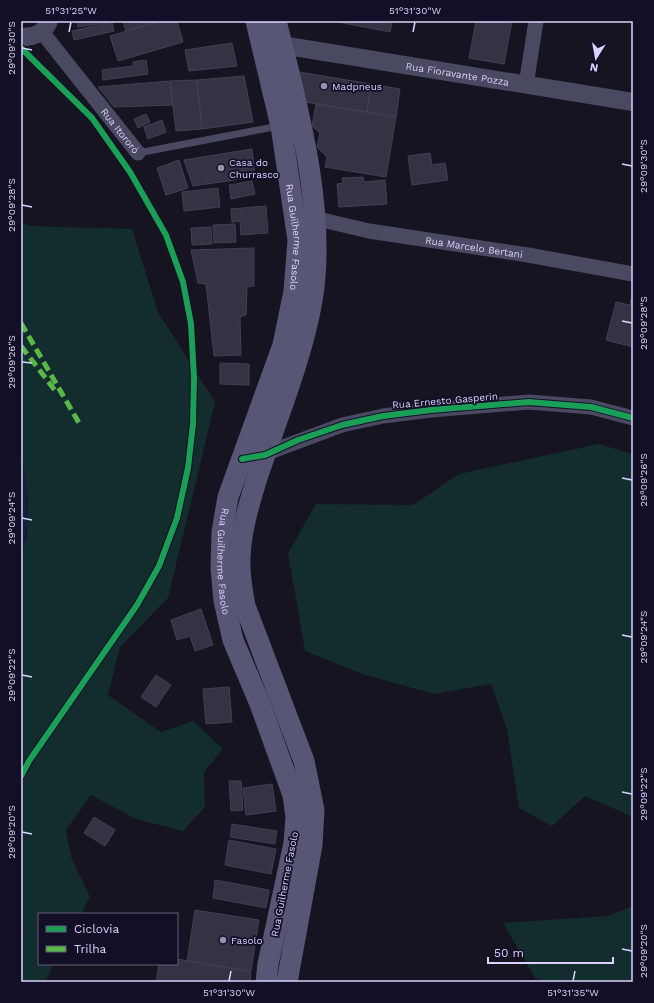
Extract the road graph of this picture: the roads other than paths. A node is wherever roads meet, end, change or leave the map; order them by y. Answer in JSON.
{"nodes":[{"id":1,"x":256,"y":21,"type":"edge"},
{"id":2,"x":276,"y":21,"type":"edge"},
{"id":3,"x":536,"y":21,"type":"edge"},
{"id":4,"x":45,"y":26,"type":"edge"},
{"id":5,"x":21,"y":36,"type":"edge"},
{"id":6,"x":261,"y":42,"type":"junction"},
{"id":7,"x":282,"y":44,"type":"junction"},
{"id":8,"x":526,"y":85,"type":"junction"},
{"id":9,"x":633,"y":102,"type":"edge"},
{"id":10,"x":290,"y":124,"type":"junction"},
{"id":11,"x":138,"y":153,"type":"joint"},
{"id":12,"x":295,"y":214,"type":"junction"},
{"id":13,"x":316,"y":219,"type":"junction"},
{"id":14,"x":633,"y":274,"type":"edge"},
{"id":15,"x":633,"y":418,"type":"edge"},
{"id":16,"x":265,"y":455,"type":"junction"},
{"id":17,"x":242,"y":459,"type":"junction"},
{"id":18,"x":266,"y":982,"type":"edge"},
{"id":19,"x":287,"y":982,"type":"edge"}],
"edges":[{"from":1,"to":6,"type":"main road","name":"Rua Guilherme Fasolo"},
{"from":2,"to":7,"type":"main road","name":"Rua Guilherme Fasolo"},
{"from":3,"to":8,"type":"street"},
{"from":4,"to":5,"type":"street"},
{"from":4,"to":11,"type":"street","name":"Rua Itororó"},
{"from":6,"to":7,"type":"street","name":"Rua Fioravante Pozza"},
{"from":6,"to":10,"type":"main road","name":"Rua Guilherme Fasolo"},
{"from":7,"to":8,"type":"street","name":"Rua Fioravante Pozza"},
{"from":7,"to":10,"type":"main road","name":"Rua Guilherme Fasolo"},
{"from":8,"to":9,"type":"street","name":"Rua Fioravante Pozza"},
{"from":10,"to":11,"type":"lane","name":"Rua Itororó"},
{"from":10,"to":12,"type":"main road","name":"Rua Guilherme Fasolo"},
{"from":10,"to":13,"type":"main road","name":"Rua Guilherme Fasolo"},
{"from":12,"to":13,"type":"street","name":"Rua Marcelo Bertani"},
{"from":12,"to":17,"type":"main road","name":"Rua Guilherme Fasolo"},
{"from":13,"to":14,"type":"street","name":"Rua Marcelo Bertani"},
{"from":13,"to":16,"type":"main road","name":"Rua Guilherme Fasolo"},
{"from":15,"to":16,"type":"street","name":"Rua Ernesto Gasperin"},
{"from":16,"to":17,"type":"street","name":"Rua Ernesto Gasperin"},
{"from":16,"to":19,"type":"main road","name":"Rua Guilherme Fasolo"},
{"from":17,"to":18,"type":"main road","name":"Rua Guilherme Fasolo"}]}
